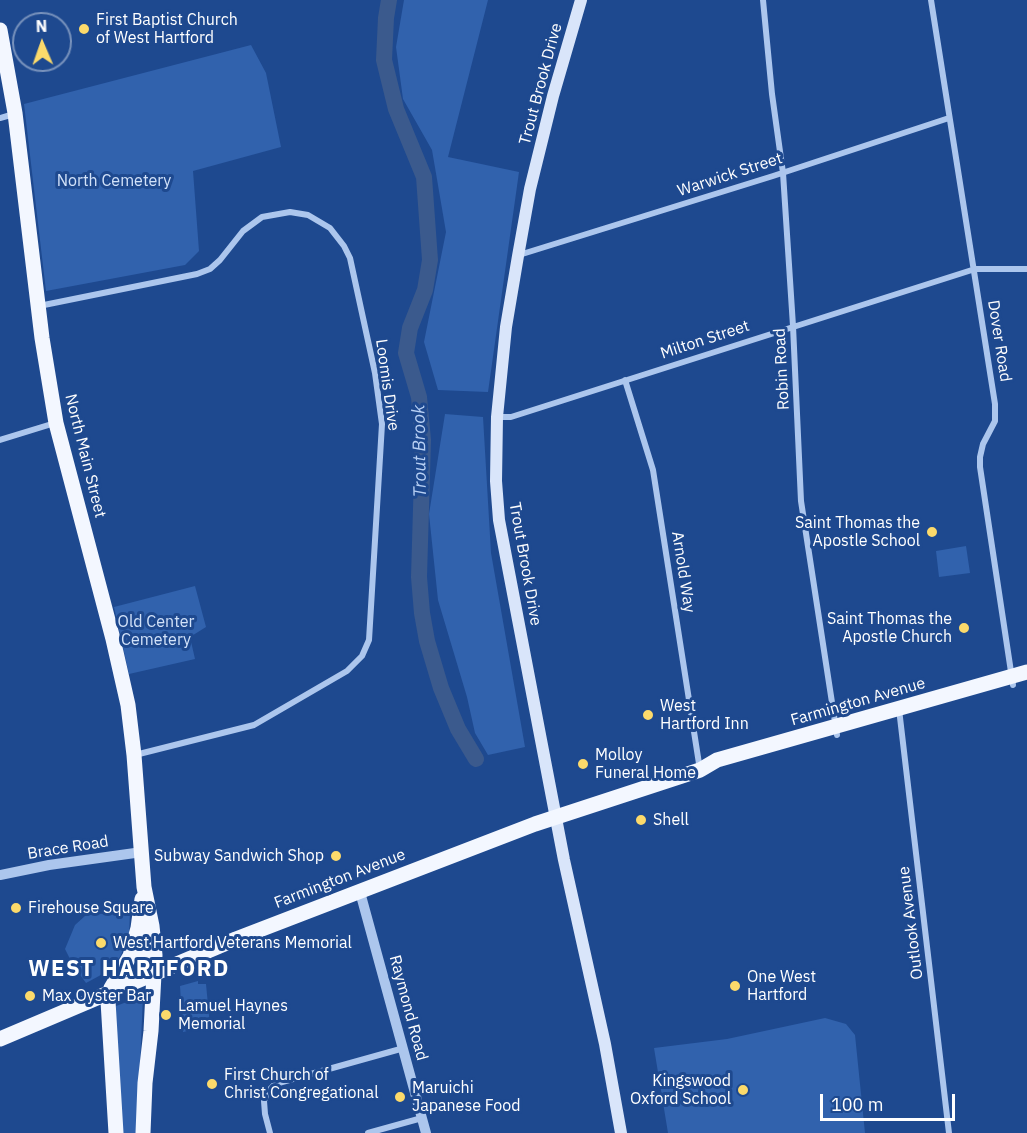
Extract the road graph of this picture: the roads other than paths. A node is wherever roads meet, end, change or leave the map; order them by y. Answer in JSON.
{"nodes":[{"id":1,"x":581,"y":0,"type":"edge"},
{"id":2,"x":763,"y":0,"type":"edge"},
{"id":3,"x":931,"y":0,"type":"edge"},
{"id":4,"x":0,"y":30,"type":"edge"},
{"id":5,"x":8,"y":116,"type":"edge"},
{"id":6,"x":949,"y":118,"type":"junction"},
{"id":7,"x":783,"y":173,"type":"junction"},
{"id":8,"x":518,"y":256,"type":"junction"},
{"id":9,"x":975,"y":269,"type":"junction"},
{"id":10,"x":1027,"y":269,"type":"edge"},
{"id":11,"x":39,"y":306,"type":"junction"},
{"id":12,"x":794,"y":326,"type":"junction"},
{"id":13,"x":625,"y":380,"type":"junction"},
{"id":14,"x":497,"y":417,"type":"junction"},
{"id":15,"x":56,"y":423,"type":"junction"},
{"id":16,"x":0,"y":440,"type":"edge"},
{"id":17,"x":1027,"y":672,"type":"edge"},
{"id":18,"x":1017,"y":681,"type":"edge"},
{"id":19,"x":900,"y":713,"type":"junction"},
{"id":20,"x":836,"y":731,"type":"junction"},
{"id":21,"x":134,"y":755,"type":"junction"},
{"id":22,"x":700,"y":770,"type":"junction"},
{"id":23,"x":556,"y":817,"type":"junction"},
{"id":24,"x":142,"y":852,"type":"junction"},
{"id":25,"x":0,"y":875,"type":"edge"},
{"id":26,"x":144,"y":887,"type":"junction"},
{"id":27,"x":360,"y":892,"type":"junction"},
{"id":28,"x":155,"y":972,"type":"junction"},
{"id":29,"x":109,"y":992,"type":"junction"},
{"id":30,"x":0,"y":1039,"type":"edge"},
{"id":31,"x":404,"y":1048,"type":"junction"},
{"id":32,"x":422,"y":1118,"type":"junction"},
{"id":33,"x":116,"y":1133,"type":"edge"},
{"id":34,"x":143,"y":1133,"type":"edge"},
{"id":35,"x":270,"y":1133,"type":"edge"},
{"id":36,"x":368,"y":1133,"type":"edge"},
{"id":37,"x":426,"y":1133,"type":"edge"},
{"id":38,"x":621,"y":1133,"type":"edge"},
{"id":39,"x":949,"y":1133,"type":"edge"}],
"edges":[{"from":1,"to":8,"type":"main road","name":"Trout Brook Drive"},
{"from":2,"to":7,"type":"street","name":"Robin Road"},
{"from":3,"to":6,"type":"street","name":"Dover Road"},
{"from":4,"to":5,"type":"main road","name":"North Main Street"},
{"from":5,"to":11,"type":"main road","name":"North Main Street"},
{"from":6,"to":7,"type":"street","name":"Warwick Street"},
{"from":6,"to":9,"type":"street","name":"Dover Road"},
{"from":7,"to":8,"type":"street","name":"Warwick Street"},
{"from":7,"to":12,"type":"street","name":"Robin Road"},
{"from":8,"to":14,"type":"main road","name":"Trout Brook Drive"},
{"from":9,"to":10,"type":"street","name":"Milton Street"},
{"from":9,"to":12,"type":"street","name":"Milton Street"},
{"from":9,"to":18,"type":"street","name":"Dover Road"},
{"from":11,"to":15,"type":"main road","name":"North Main Street"},
{"from":11,"to":21,"type":"street","name":"Loomis Drive"},
{"from":12,"to":13,"type":"street","name":"Milton Street"},
{"from":12,"to":20,"type":"street","name":"Robin Road"},
{"from":13,"to":14,"type":"street","name":"Milton Street"},
{"from":13,"to":22,"type":"street","name":"Arnold Way"},
{"from":14,"to":23,"type":"main road","name":"Trout Brook Drive"},
{"from":15,"to":16,"type":"street"},
{"from":15,"to":21,"type":"main road","name":"North Main Street"},
{"from":17,"to":18,"type":"main road","name":"Farmington Avenue"},
{"from":18,"to":19,"type":"main road","name":"Farmington Avenue"},
{"from":19,"to":20,"type":"main road","name":"Farmington Avenue"},
{"from":19,"to":39,"type":"street","name":"Outlook Avenue"},
{"from":20,"to":22,"type":"main road","name":"Farmington Avenue"},
{"from":21,"to":24,"type":"main road","name":"North Main Street"},
{"from":22,"to":23,"type":"main road","name":"Farmington Avenue"},
{"from":23,"to":27,"type":"main road","name":"Farmington Avenue"},
{"from":23,"to":38,"type":"main road","name":"Trout Brook Drive"},
{"from":24,"to":25,"type":"street","name":"Brace Road"},
{"from":24,"to":26,"type":"main road","name":"North Main Street"},
{"from":26,"to":28,"type":"main road","name":"North Main Street"},
{"from":26,"to":29,"type":"main road","name":"North Main Street"},
{"from":27,"to":28,"type":"main road","name":"Farmington Avenue"},
{"from":27,"to":31,"type":"street","name":"Raymond Road"},
{"from":28,"to":29,"type":"main road","name":"Farmington Avenue"},
{"from":28,"to":34,"type":"main road","name":"North Main Street"},
{"from":29,"to":30,"type":"main road","name":"Farmington Avenue"},
{"from":29,"to":33,"type":"main road"},
{"from":31,"to":32,"type":"street","name":"Raymond Road"},
{"from":31,"to":35,"type":"street"},
{"from":32,"to":36,"type":"street"},
{"from":32,"to":37,"type":"street","name":"Raymond Road"}]}
